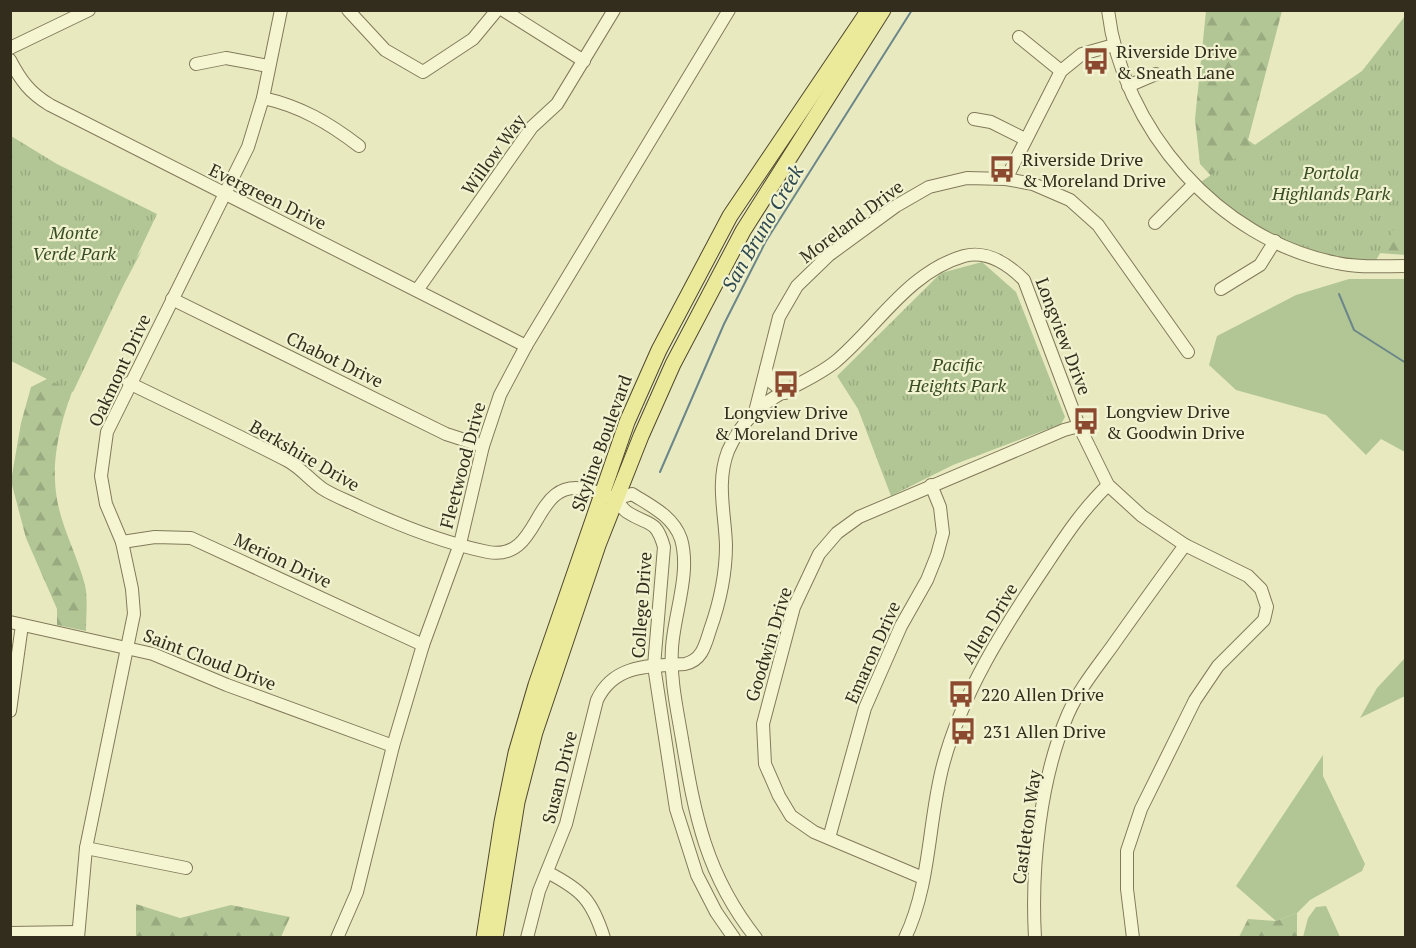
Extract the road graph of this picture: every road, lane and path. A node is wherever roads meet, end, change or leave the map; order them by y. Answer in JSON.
{"nodes":[{"id":1,"x":89,"y":10,"type":"edge"},
{"id":2,"x":281,"y":10,"type":"edge"},
{"id":3,"x":348,"y":10,"type":"edge"},
{"id":4,"x":497,"y":10,"type":"edge"},
{"id":5,"x":503,"y":10,"type":"edge"},
{"id":6,"x":614,"y":10,"type":"edge"},
{"id":7,"x":729,"y":10,"type":"edge"},
{"id":8,"x":869,"y":10,"type":"edge"},
{"id":9,"x":883,"y":10,"type":"edge"},
{"id":10,"x":1108,"y":10,"type":"edge"},
{"id":11,"x":1019,"y":37,"type":"dead end"},
{"id":12,"x":1114,"y":45,"type":"junction"},
{"id":13,"x":10,"y":48,"type":"edge"},
{"id":14,"x":10,"y":60,"type":"edge"},
{"id":15,"x":584,"y":61,"type":"junction"},
{"id":16,"x":196,"y":64,"type":"dead end"},
{"id":17,"x":268,"y":66,"type":"junction"},
{"id":18,"x":1061,"y":72,"type":"junction"},
{"id":19,"x":1156,"y":74,"type":"dead end"},
{"id":20,"x":1128,"y":86,"type":"junction"},
{"id":21,"x":263,"y":98,"type":"junction"},
{"id":22,"x":974,"y":119,"type":"dead end"},
{"id":23,"x":1026,"y":139,"type":"junction"},
{"id":24,"x":359,"y":146,"type":"dead end"},
{"id":25,"x":1006,"y":179,"type":"junction"},
{"id":26,"x":1194,"y":184,"type":"junction"},
{"id":27,"x":224,"y":194,"type":"junction"},
{"id":28,"x":1155,"y":223,"type":"dead end"},
{"id":29,"x":1275,"y":241,"type":"junction"},
{"id":30,"x":1406,"y":266,"type":"edge"},
{"id":31,"x":418,"y":289,"type":"junction"},
{"id":32,"x":1221,"y":289,"type":"dead end"},
{"id":33,"x":172,"y":299,"type":"junction"},
{"id":34,"x":526,"y":346,"type":"junction"},
{"id":35,"x":1188,"y":352,"type":"dead end"},
{"id":36,"x":766,"y":367,"type":"junction"},
{"id":37,"x":129,"y":383,"type":"junction"},
{"id":38,"x":785,"y":393,"type":"junction"},
{"id":39,"x":755,"y":412,"type":"junction"},
{"id":40,"x":1079,"y":426,"type":"junction"},
{"id":41,"x":483,"y":446,"type":"junction"},
{"id":42,"x":931,"y":485,"type":"junction"},
{"id":43,"x":1108,"y":485,"type":"junction"},
{"id":44,"x":609,"y":496,"type":"junction"},
{"id":45,"x":122,"y":542,"type":"junction"},
{"id":46,"x":460,"y":544,"type":"junction"},
{"id":47,"x":1185,"y":545,"type":"junction"},
{"id":48,"x":16,"y":624,"type":"edge"},
{"id":49,"x":423,"y":645,"type":"junction"},
{"id":50,"x":129,"y":648,"type":"junction"},
{"id":51,"x":662,"y":666,"type":"junction"},
{"id":52,"x":10,"y":711,"type":"edge"},
{"id":53,"x":393,"y":746,"type":"junction"},
{"id":54,"x":829,"y":838,"type":"junction"},
{"id":55,"x":86,"y":848,"type":"junction"},
{"id":56,"x":186,"y":868,"type":"dead end"},
{"id":57,"x":546,"y":872,"type":"junction"},
{"id":58,"x":923,"y":878,"type":"junction"},
{"id":59,"x":10,"y":933,"type":"edge"},
{"id":60,"x":78,"y":935,"type":"edge"},
{"id":61,"x":337,"y":938,"type":"edge"},
{"id":62,"x":484,"y":938,"type":"edge"},
{"id":63,"x":495,"y":938,"type":"edge"},
{"id":64,"x":527,"y":938,"type":"edge"},
{"id":65,"x":604,"y":938,"type":"edge"},
{"id":66,"x":734,"y":938,"type":"edge"},
{"id":67,"x":756,"y":938,"type":"edge"},
{"id":68,"x":905,"y":938,"type":"edge"},
{"id":69,"x":1035,"y":938,"type":"edge"},
{"id":70,"x":1133,"y":938,"type":"edge"}],
"edges":[{"from":1,"to":13,"type":"street"},
{"from":2,"to":17,"type":"street","name":"Oakmont Drive"},
{"from":3,"to":4,"type":"street"},
{"from":5,"to":15,"type":"street"},
{"from":6,"to":15,"type":"street","name":"Willow Way"},
{"from":7,"to":34,"type":"street","name":"Fleetwood Drive"},
{"from":8,"to":44,"type":"main road","name":"Skyline Boulevard"},
{"from":9,"to":44,"type":"main road","name":"Skyline Boulevard"},
{"from":10,"to":12,"type":"street"},
{"from":11,"to":18,"type":"street"},
{"from":12,"to":18,"type":"street"},
{"from":12,"to":20,"type":"street"},
{"from":14,"to":27,"type":"street","name":"Evergreen Drive"},
{"from":15,"to":31,"type":"street","name":"Willow Way"},
{"from":16,"to":17,"type":"street"},
{"from":17,"to":21,"type":"street","name":"Oakmont Drive"},
{"from":18,"to":23,"type":"street"},
{"from":19,"to":20,"type":"street"},
{"from":20,"to":26,"type":"street"},
{"from":21,"to":24,"type":"street"},
{"from":21,"to":27,"type":"street","name":"Oakmont Drive"},
{"from":22,"to":23,"type":"street"},
{"from":23,"to":25,"type":"street"},
{"from":25,"to":35,"type":"street","name":"Moreland Drive"},
{"from":25,"to":36,"type":"street","name":"Moreland Drive"},
{"from":26,"to":28,"type":"street"},
{"from":26,"to":29,"type":"street"},
{"from":27,"to":31,"type":"street","name":"Evergreen Drive"},
{"from":27,"to":33,"type":"street","name":"Oakmont Drive"},
{"from":29,"to":30,"type":"street"},
{"from":29,"to":32,"type":"street"},
{"from":31,"to":34,"type":"street","name":"Evergreen Drive"},
{"from":33,"to":37,"type":"street","name":"Oakmont Drive"},
{"from":33,"to":41,"type":"street","name":"Chabot Drive"},
{"from":34,"to":41,"type":"street","name":"Fleetwood Drive"},
{"from":36,"to":38,"type":"street"},
{"from":36,"to":39,"type":"street","name":"Moreland Drive"},
{"from":37,"to":45,"type":"street","name":"Oakmont Drive"},
{"from":37,"to":46,"type":"street","name":"Berkshire Drive"},
{"from":38,"to":39,"type":"street","name":"Longview Drive"},
{"from":38,"to":40,"type":"street","name":"Longview Drive"},
{"from":39,"to":51,"type":"street","name":"Longview Drive"},
{"from":40,"to":42,"type":"street","name":"Goodwin Drive"},
{"from":40,"to":43,"type":"street","name":"Longview Drive"},
{"from":41,"to":46,"type":"street","name":"Fleetwood Drive"},
{"from":42,"to":54,"type":"street","name":"Emaron Drive"},
{"from":42,"to":54,"type":"street","name":"Goodwin Drive"},
{"from":43,"to":47,"type":"street","name":"Longview Drive"},
{"from":43,"to":58,"type":"street","name":"Allen Drive"},
{"from":44,"to":46,"type":"street","name":"Berkshire Drive"},
{"from":44,"to":51,"type":"street","name":"College Drive"},
{"from":44,"to":51,"type":"street","name":"College Drive"},
{"from":44,"to":62,"type":"main road","name":"Skyline Boulevard"},
{"from":44,"to":63,"type":"main road","name":"Skyline Boulevard"},
{"from":45,"to":49,"type":"street","name":"Merion Drive"},
{"from":45,"to":50,"type":"street","name":"Oakmont Drive"},
{"from":46,"to":49,"type":"street","name":"Fleetwood Drive"},
{"from":47,"to":69,"type":"street","name":"Castleton Way"},
{"from":47,"to":70,"type":"street","name":"Longview Drive"},
{"from":48,"to":50,"type":"street","name":"Saint Cloud Drive"},
{"from":48,"to":52,"type":"street"},
{"from":49,"to":53,"type":"street","name":"Fleetwood Drive"},
{"from":50,"to":53,"type":"street","name":"Saint Cloud Drive"},
{"from":50,"to":55,"type":"street","name":"Oakmont Drive"},
{"from":51,"to":57,"type":"street","name":"Susan Drive"},
{"from":51,"to":66,"type":"street","name":"College Drive"},
{"from":51,"to":67,"type":"street","name":"College Drive"},
{"from":53,"to":61,"type":"street","name":"Fleetwood Drive"},
{"from":54,"to":58,"type":"street","name":"Goodwin Drive"},
{"from":55,"to":56,"type":"street"},
{"from":55,"to":60,"type":"street","name":"Oakmont Drive"},
{"from":57,"to":64,"type":"street","name":"Susan Drive"},
{"from":57,"to":65,"type":"street"},
{"from":58,"to":68,"type":"street","name":"Allen Drive"},
{"from":59,"to":60,"type":"street"}]}
